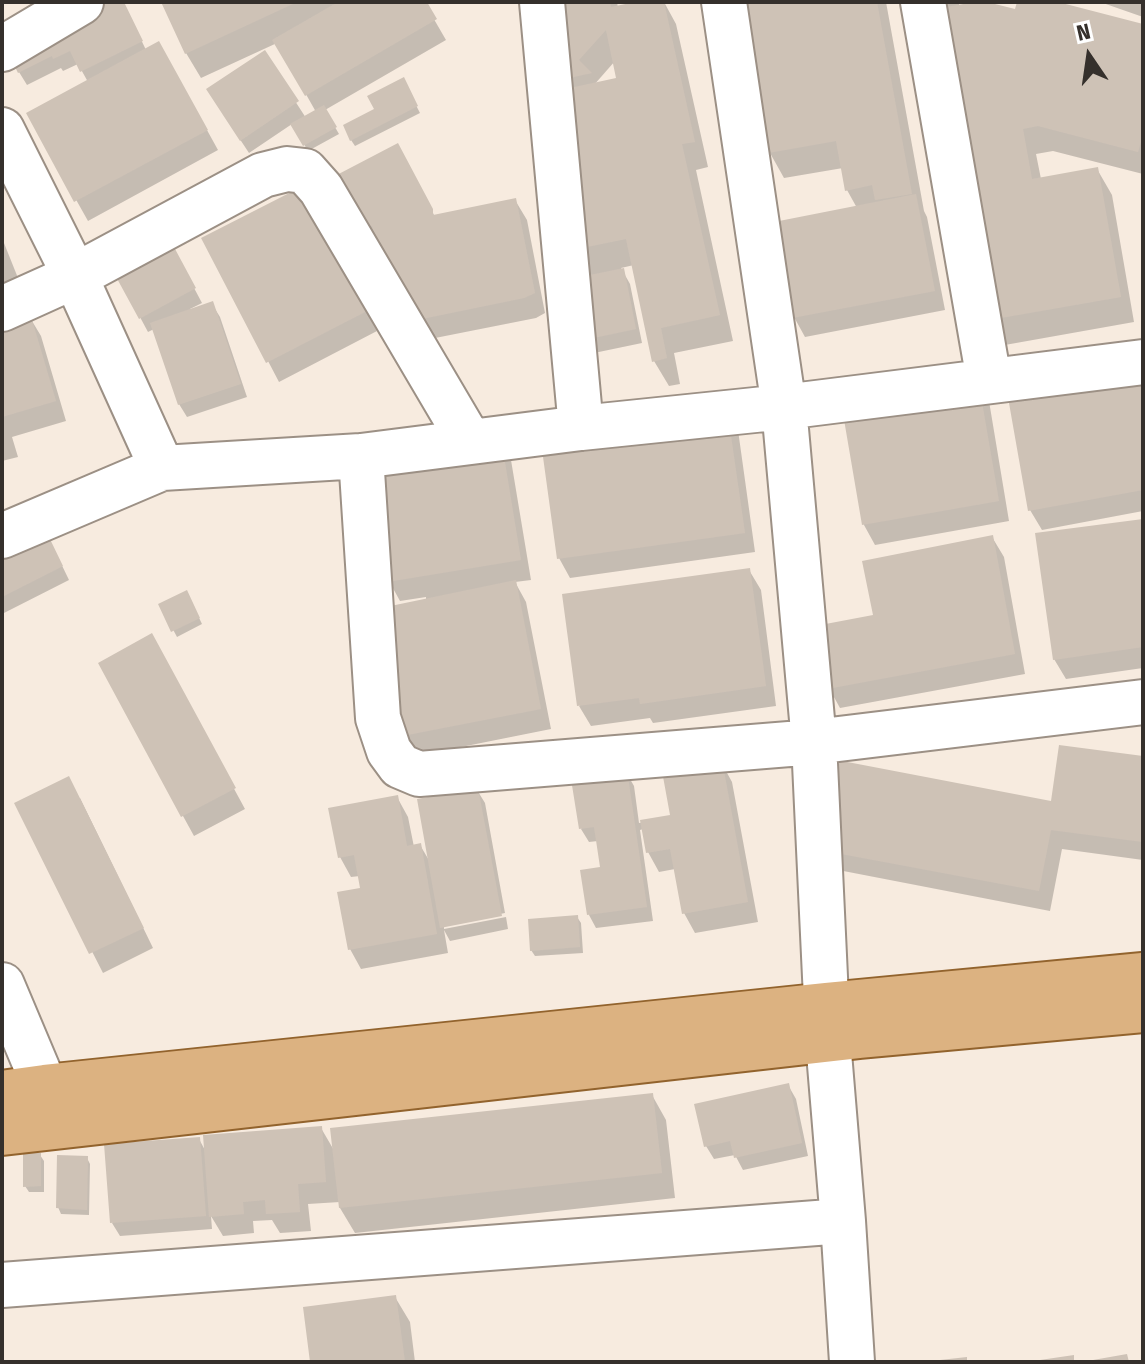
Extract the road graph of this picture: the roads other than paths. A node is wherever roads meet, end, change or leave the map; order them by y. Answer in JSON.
{"nodes":[{"id":1,"x":81,"y":2,"type":"edge"},
{"id":2,"x":542,"y":2,"type":"edge"},
{"id":3,"x":724,"y":2,"type":"edge"},
{"id":4,"x":923,"y":2,"type":"edge"},
{"id":5,"x":2,"y":49,"type":"edge"},
{"id":6,"x":2,"y":130,"type":"edge"},
{"id":7,"x":75,"y":276,"type":"junction"},
{"id":8,"x":2,"y":309,"type":"edge"},
{"id":9,"x":1143,"y":362,"type":"edge"},
{"id":10,"x":989,"y":380,"type":"junction"},
{"id":11,"x":784,"y":407,"type":"junction"},
{"id":12,"x":581,"y":428,"type":"junction"},
{"id":13,"x":470,"y":442,"type":"junction"},
{"id":14,"x":361,"y":456,"type":"junction"},
{"id":15,"x":162,"y":468,"type":"junction"},
{"id":16,"x":2,"y":536,"type":"edge"},
{"id":17,"x":1143,"y":702,"type":"edge"},
{"id":18,"x":814,"y":742,"type":"junction"},
{"id":19,"x":1143,"y":975,"type":"edge"},
{"id":20,"x":2,"y":985,"type":"edge"},
{"id":21,"x":1143,"y":1010,"type":"edge"},
{"id":22,"x":828,"y":1023,"type":"junction"},
{"id":23,"x":45,"y":1087,"type":"junction"},
{"id":24,"x":2,"y":1093,"type":"edge"},
{"id":25,"x":2,"y":1133,"type":"edge"},
{"id":26,"x":843,"y":1221,"type":"junction"},
{"id":27,"x":2,"y":1285,"type":"edge"},
{"id":28,"x":852,"y":1362,"type":"edge"}],
"edges":[{"from":1,"to":5,"type":"street"},
{"from":2,"to":12,"type":"street"},
{"from":3,"to":11,"type":"street"},
{"from":4,"to":10,"type":"street"},
{"from":6,"to":7,"type":"street"},
{"from":7,"to":8,"type":"street"},
{"from":7,"to":13,"type":"street"},
{"from":7,"to":15,"type":"street"},
{"from":9,"to":10,"type":"street"},
{"from":10,"to":11,"type":"street"},
{"from":11,"to":12,"type":"street"},
{"from":11,"to":18,"type":"street"},
{"from":12,"to":13,"type":"street"},
{"from":13,"to":14,"type":"street"},
{"from":14,"to":15,"type":"street"},
{"from":14,"to":18,"type":"street"},
{"from":15,"to":16,"type":"street"},
{"from":17,"to":18,"type":"street"},
{"from":18,"to":22,"type":"street"},
{"from":19,"to":22,"type":"main road"},
{"from":20,"to":23,"type":"street"},
{"from":21,"to":22,"type":"main road"},
{"from":22,"to":23,"type":"main road"},
{"from":22,"to":25,"type":"main road"},
{"from":22,"to":26,"type":"street"},
{"from":23,"to":24,"type":"main road"},
{"from":26,"to":27,"type":"street"},
{"from":26,"to":28,"type":"street"}]}
